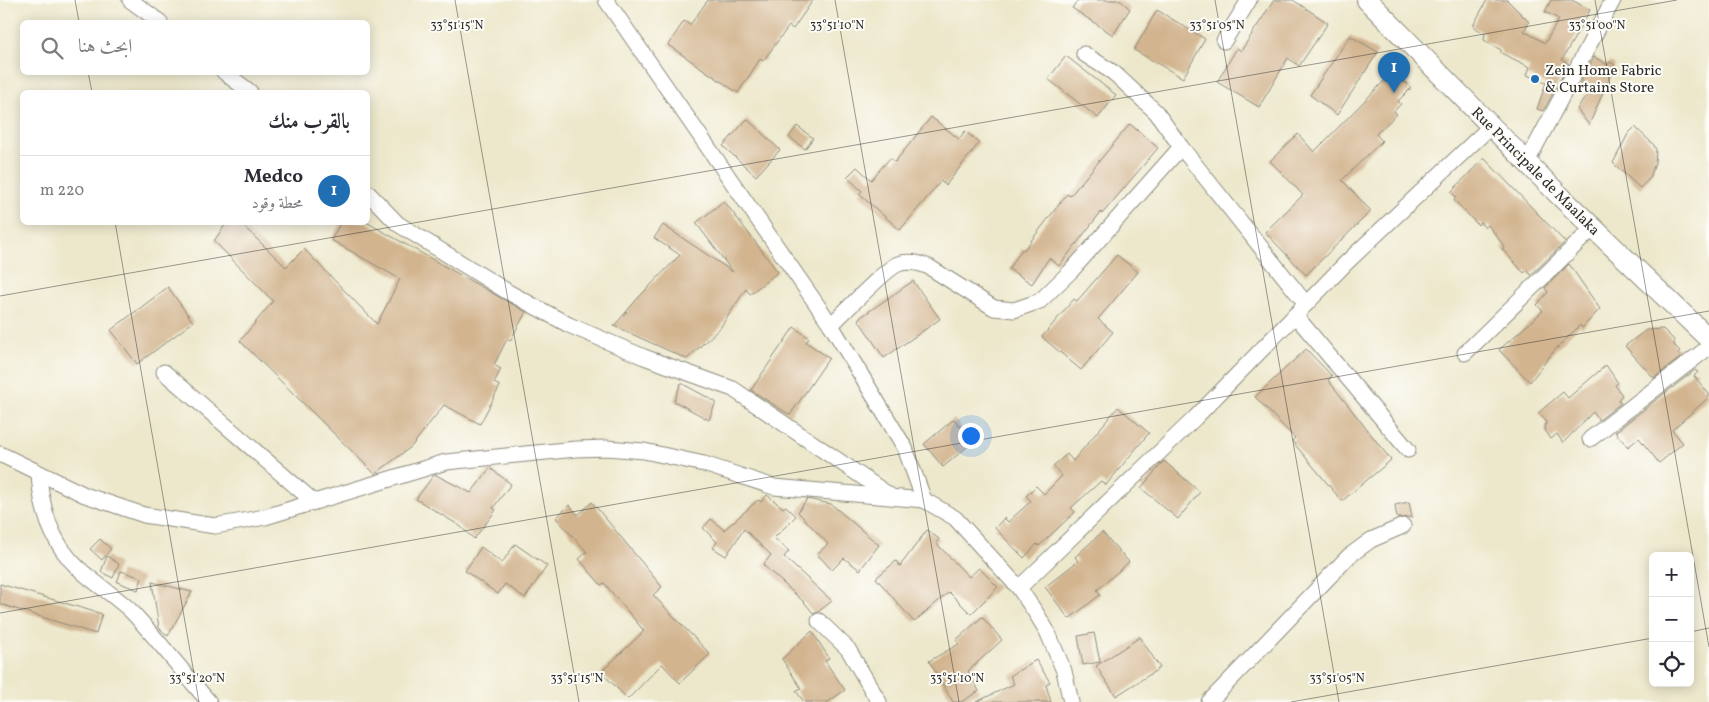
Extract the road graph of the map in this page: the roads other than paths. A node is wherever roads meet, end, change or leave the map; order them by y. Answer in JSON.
{"nodes":[{"id":1,"x":130,"y":0,"type":"edge"},
{"id":2,"x":606,"y":0,"type":"edge"},
{"id":3,"x":1249,"y":0,"type":"edge"},
{"id":4,"x":1367,"y":0,"type":"edge"},
{"id":5,"x":1613,"y":0,"type":"edge"},
{"id":6,"x":157,"y":20,"type":"edge"},
{"id":7,"x":1224,"y":41,"type":"dead end"},
{"id":8,"x":1084,"y":54,"type":"dead end"},
{"id":9,"x":228,"y":75,"type":"edge"},
{"id":10,"x":247,"y":90,"type":"edge"},
{"id":11,"x":1492,"y":126,"type":"junction"},
{"id":12,"x":1181,"y":147,"type":"junction"},
{"id":13,"x":1527,"y":162,"type":"junction"},
{"id":14,"x":370,"y":195,"type":"edge"},
{"id":15,"x":1592,"y":228,"type":"junction"},
{"id":16,"x":1306,"y":304,"type":"junction"},
{"id":17,"x":1295,"y":315,"type":"junction"},
{"id":18,"x":831,"y":325,"type":"junction"},
{"id":19,"x":1709,"y":339,"type":"edge"},
{"id":20,"x":1709,"y":347,"type":"edge"},
{"id":21,"x":1465,"y":353,"type":"dead end"},
{"id":22,"x":164,"y":372,"type":"dead end"},
{"id":23,"x":1590,"y":439,"type":"dead end"},
{"id":24,"x":1408,"y":450,"type":"dead end"},
{"id":25,"x":0,"y":454,"type":"edge"},
{"id":26,"x":39,"y":473,"type":"junction"},
{"id":27,"x":893,"y":497,"type":"junction"},
{"id":28,"x":924,"y":500,"type":"junction"},
{"id":29,"x":314,"y":502,"type":"junction"},
{"id":30,"x":1402,"y":526,"type":"dead end"},
{"id":31,"x":1019,"y":588,"type":"junction"},
{"id":32,"x":819,"y":621,"type":"dead end"},
{"id":33,"x":209,"y":702,"type":"edge"},
{"id":34,"x":879,"y":702,"type":"edge"},
{"id":35,"x":1071,"y":702,"type":"edge"},
{"id":36,"x":1209,"y":702,"type":"edge"}],
"edges":[{"from":1,"to":6,"type":"street"},
{"from":2,"to":18,"type":"street"},
{"from":3,"to":7,"type":"street"},
{"from":4,"to":11,"type":"main road","name":"Rue Principale de Maalaka"},
{"from":5,"to":13,"type":"street"},
{"from":8,"to":12,"type":"street"},
{"from":9,"to":10,"type":"street"},
{"from":11,"to":13,"type":"main road","name":"Rue Principale de Maalaka"},
{"from":11,"to":16,"type":"street"},
{"from":12,"to":16,"type":"street"},
{"from":12,"to":18,"type":"street"},
{"from":13,"to":15,"type":"main road","name":"Rue Principale de Maalaka"},
{"from":14,"to":27,"type":"street"},
{"from":15,"to":19,"type":"main road","name":"Rue Principale de Maalaka"},
{"from":15,"to":21,"type":"street"},
{"from":16,"to":17,"type":"street"},
{"from":17,"to":24,"type":"street"},
{"from":17,"to":31,"type":"street"},
{"from":18,"to":28,"type":"street"},
{"from":20,"to":23,"type":"street"},
{"from":22,"to":29,"type":"street"},
{"from":25,"to":26,"type":"street"},
{"from":26,"to":29,"type":"street"},
{"from":26,"to":33,"type":"street"},
{"from":27,"to":28,"type":"street"},
{"from":27,"to":29,"type":"street"},
{"from":28,"to":31,"type":"street"},
{"from":30,"to":36,"type":"street"},
{"from":31,"to":35,"type":"street"},
{"from":32,"to":34,"type":"street"}]}
